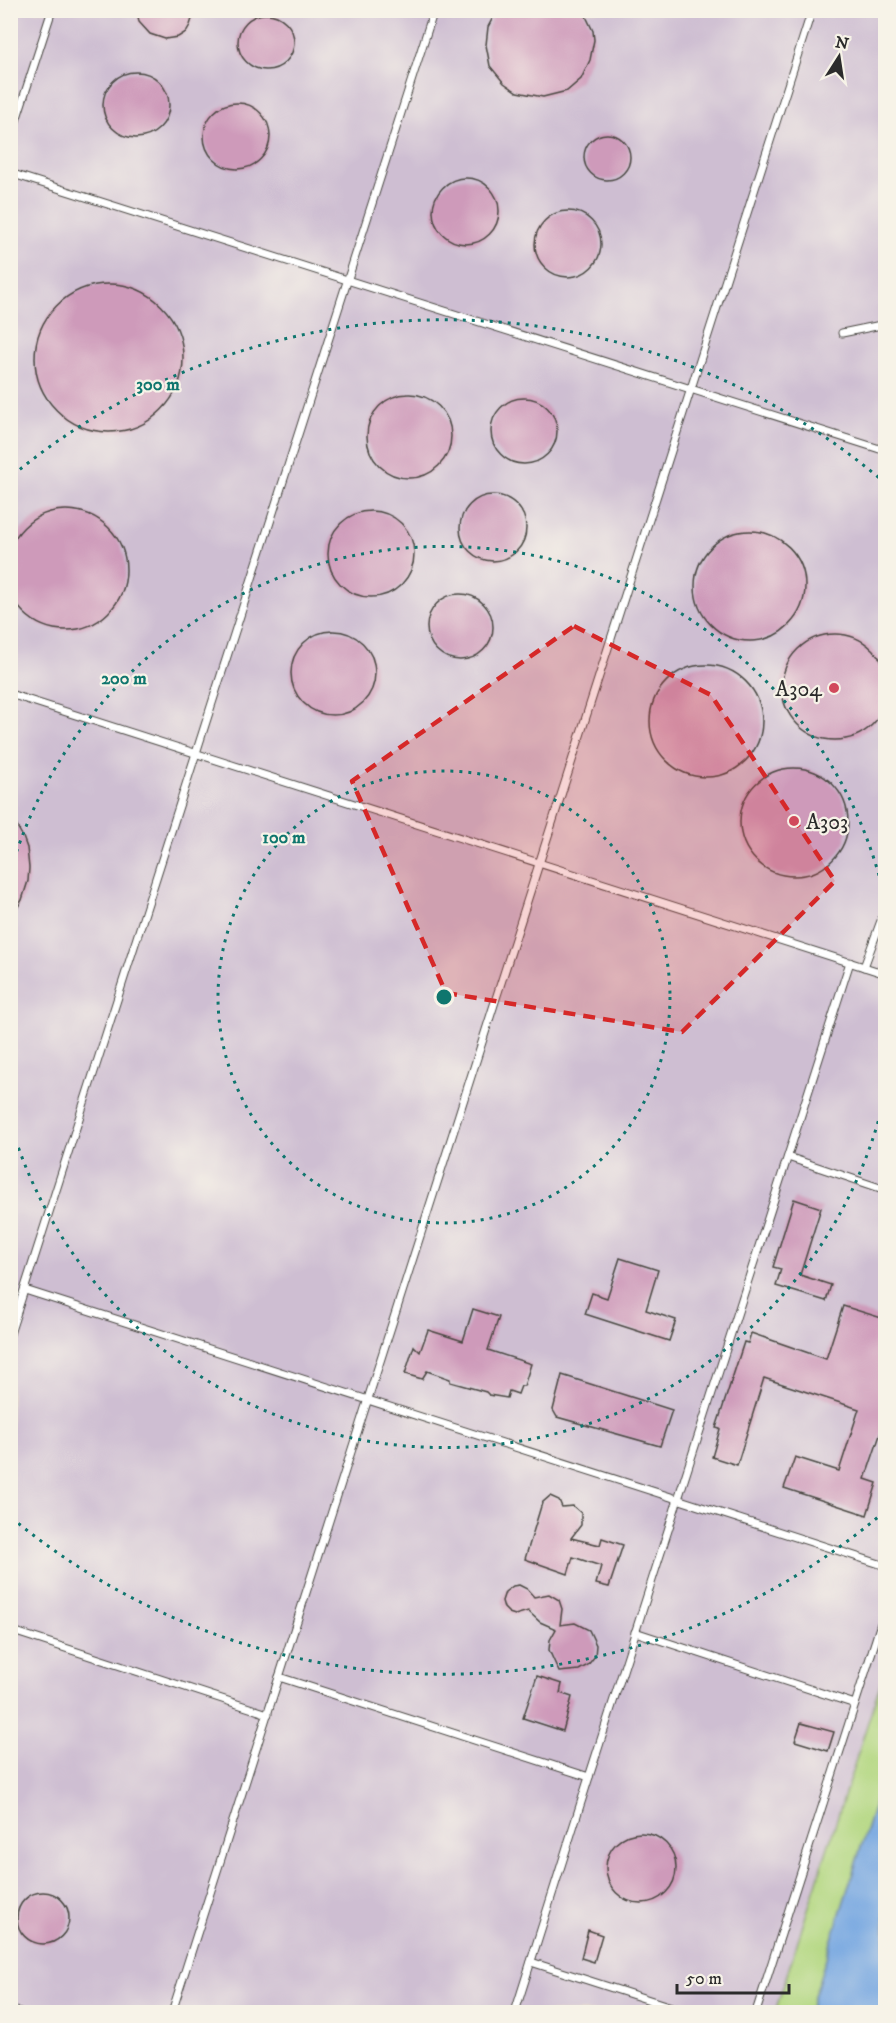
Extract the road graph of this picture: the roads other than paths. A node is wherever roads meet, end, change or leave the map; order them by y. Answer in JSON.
{"nodes":[{"id":1,"x":52,"y":10,"type":"edge"},
{"id":2,"x":434,"y":10,"type":"edge"},
{"id":3,"x":812,"y":10,"type":"edge"},
{"id":4,"x":14,"y":114,"type":"edge"},
{"id":5,"x":10,"y":140,"type":"edge"},
{"id":6,"x":10,"y":173,"type":"edge"},
{"id":7,"x":349,"y":279,"type":"junction"},
{"id":8,"x":885,"y":324,"type":"edge"},
{"id":9,"x":842,"y":333,"type":"dead end"},
{"id":10,"x":690,"y":390,"type":"junction"},
{"id":11,"x":885,"y":451,"type":"edge"},
{"id":12,"x":10,"y":694,"type":"edge"},
{"id":13,"x":196,"y":753,"type":"junction"},
{"id":14,"x":539,"y":864,"type":"junction"},
{"id":15,"x":885,"y":907,"type":"edge"},
{"id":16,"x":850,"y":962,"type":"junction"},
{"id":17,"x":864,"y":967,"type":"junction"},
{"id":18,"x":885,"y":974,"type":"edge"},
{"id":19,"x":788,"y":1157,"type":"junction"},
{"id":20,"x":885,"y":1190,"type":"edge"},
{"id":21,"x":25,"y":1290,"type":"junction"},
{"id":22,"x":10,"y":1334,"type":"edge"},
{"id":23,"x":368,"y":1400,"type":"junction"},
{"id":24,"x":678,"y":1499,"type":"junction"},
{"id":25,"x":885,"y":1566,"type":"edge"},
{"id":26,"x":885,"y":1608,"type":"edge"},
{"id":27,"x":10,"y":1630,"type":"edge"},
{"id":28,"x":635,"y":1632,"type":"junction"},
{"id":29,"x":279,"y":1677,"type":"junction"},
{"id":30,"x":855,"y":1704,"type":"junction"},
{"id":31,"x":268,"y":1714,"type":"junction"},
{"id":32,"x":589,"y":1777,"type":"junction"},
{"id":33,"x":531,"y":1962,"type":"junction"},
{"id":34,"x":10,"y":2009,"type":"edge"},
{"id":35,"x":20,"y":2013,"type":"edge"},
{"id":36,"x":172,"y":2013,"type":"edge"},
{"id":37,"x":515,"y":2013,"type":"edge"},
{"id":38,"x":687,"y":2013,"type":"edge"},
{"id":39,"x":756,"y":2013,"type":"edge"}],
"edges":[{"from":1,"to":4,"type":"lane"},
{"from":2,"to":7,"type":"lane"},
{"from":3,"to":10,"type":"lane"},
{"from":4,"to":5,"type":"lane"},
{"from":6,"to":7,"type":"lane"},
{"from":7,"to":10,"type":"lane"},
{"from":7,"to":13,"type":"lane"},
{"from":8,"to":9,"type":"lane"},
{"from":10,"to":11,"type":"lane"},
{"from":10,"to":14,"type":"lane"},
{"from":12,"to":13,"type":"lane"},
{"from":13,"to":14,"type":"lane"},
{"from":13,"to":21,"type":"lane"},
{"from":14,"to":16,"type":"lane"},
{"from":14,"to":23,"type":"lane"},
{"from":15,"to":17,"type":"lane"},
{"from":16,"to":17,"type":"lane"},
{"from":16,"to":19,"type":"lane"},
{"from":17,"to":18,"type":"lane"},
{"from":19,"to":20,"type":"lane"},
{"from":19,"to":24,"type":"lane"},
{"from":21,"to":22,"type":"lane"},
{"from":21,"to":23,"type":"lane"},
{"from":23,"to":24,"type":"lane"},
{"from":23,"to":29,"type":"lane"},
{"from":24,"to":25,"type":"lane"},
{"from":24,"to":28,"type":"lane"},
{"from":26,"to":30,"type":"lane"},
{"from":27,"to":31,"type":"lane"},
{"from":28,"to":30,"type":"lane"},
{"from":28,"to":32,"type":"lane"},
{"from":29,"to":31,"type":"lane"},
{"from":29,"to":32,"type":"lane"},
{"from":30,"to":39,"type":"lane"},
{"from":31,"to":36,"type":"lane"},
{"from":32,"to":33,"type":"lane"},
{"from":33,"to":37,"type":"lane"},
{"from":33,"to":38,"type":"lane"},
{"from":34,"to":35,"type":"lane"}]}
